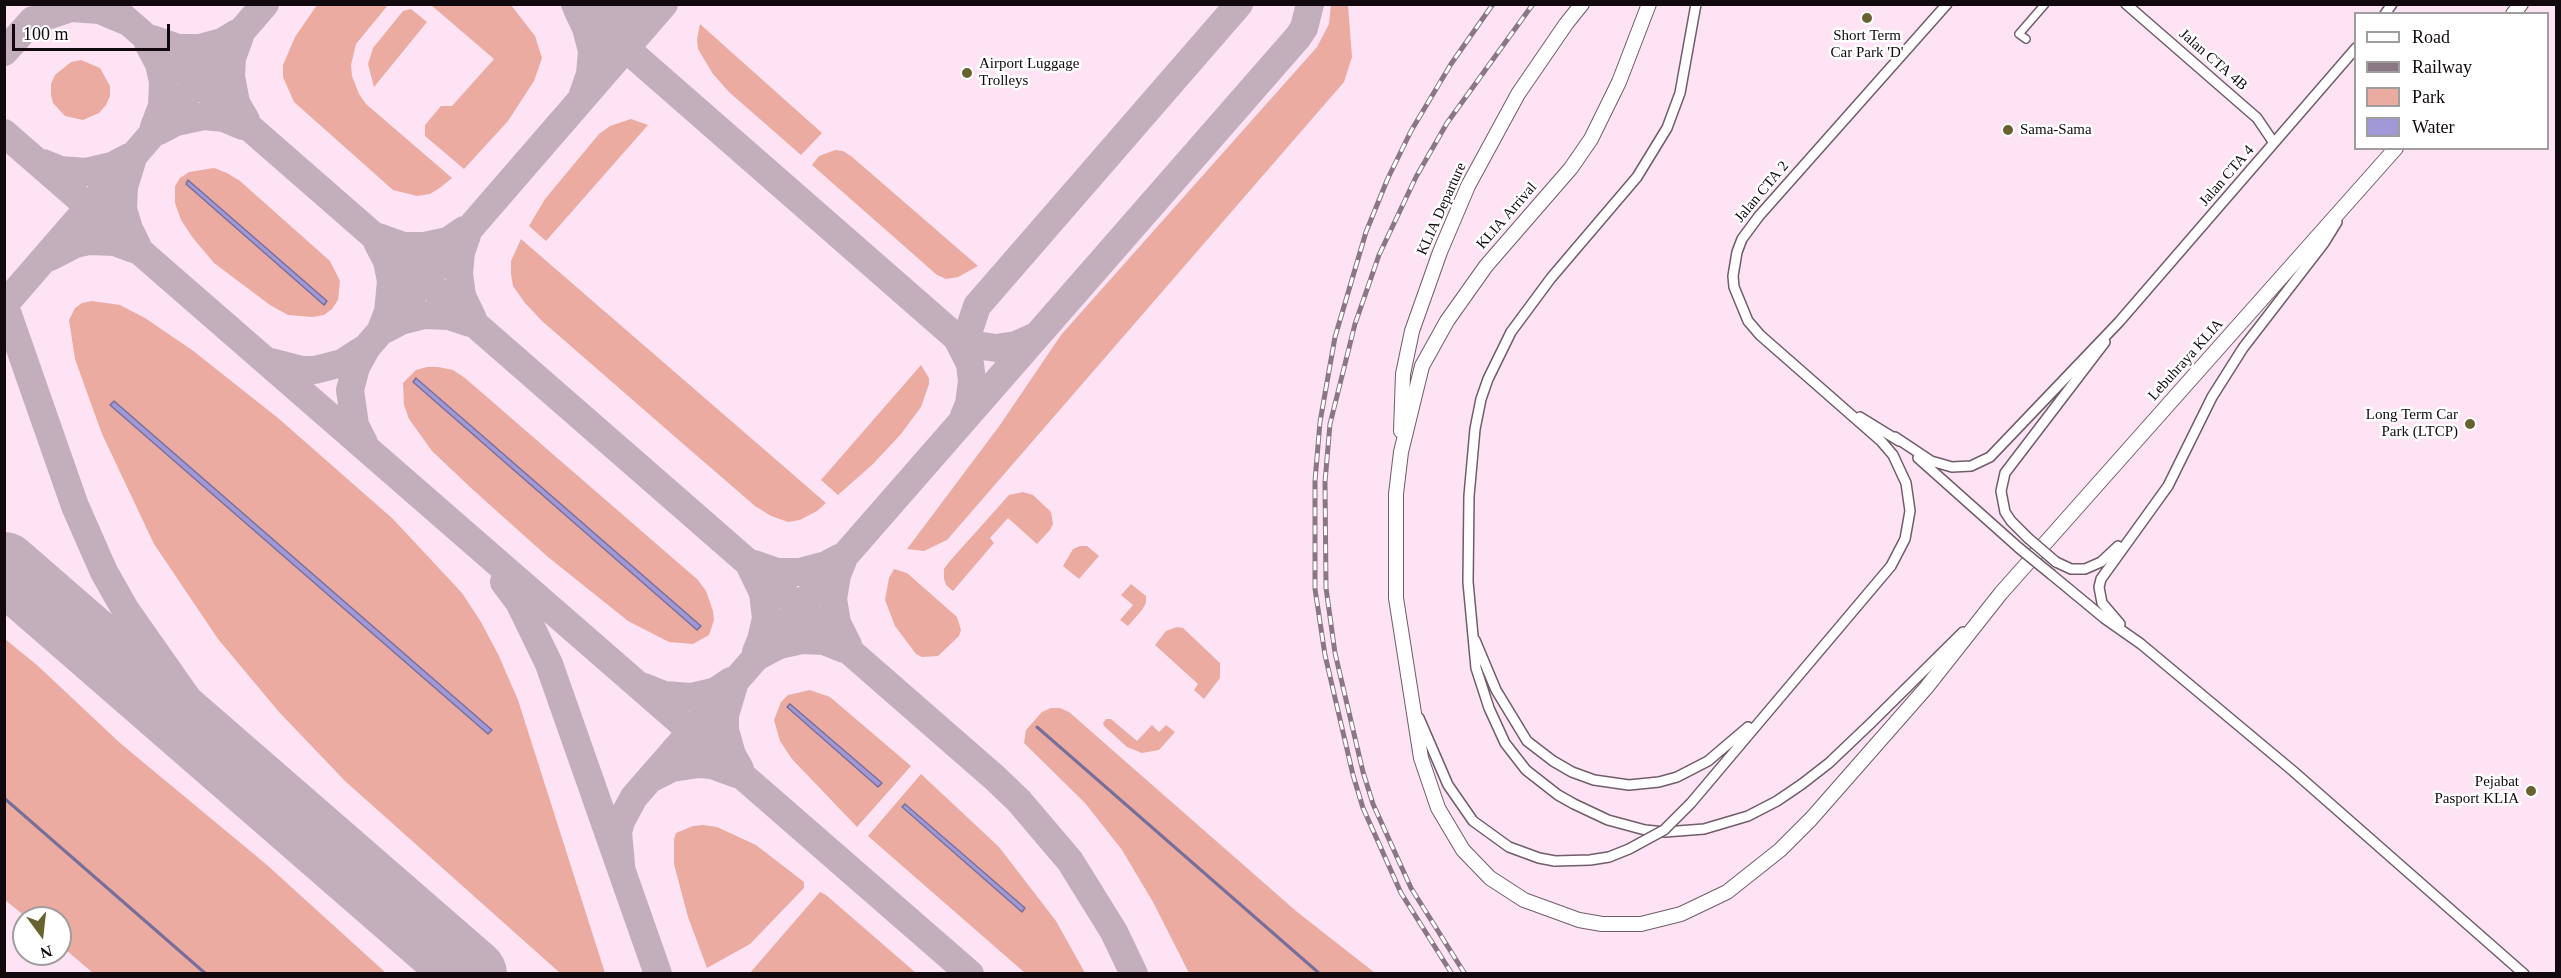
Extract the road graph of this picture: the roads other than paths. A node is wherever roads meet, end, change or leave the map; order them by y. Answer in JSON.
{"nodes":[{"id":1,"x":1582,"y":4,"type":"edge"},
{"id":2,"x":1648,"y":4,"type":"edge"},
{"id":3,"x":1696,"y":4,"type":"edge"},
{"id":4,"x":1947,"y":4,"type":"edge"},
{"id":5,"x":2045,"y":4,"type":"edge"},
{"id":6,"x":2126,"y":4,"type":"edge"},
{"id":7,"x":2026,"y":39,"type":"dead end"},
{"id":8,"x":2354,"y":49,"type":"edge"},
{"id":9,"x":2274,"y":143,"type":"junction"},
{"id":10,"x":2394,"y":150,"type":"edge"},
{"id":11,"x":2350,"y":199,"type":"junction"},
{"id":12,"x":2119,"y":322,"type":"junction"},
{"id":13,"x":1842,"y":407,"type":"junction"},
{"id":14,"x":1895,"y":437,"type":"junction"},
{"id":15,"x":1401,"y":452,"type":"junction"},
{"id":16,"x":2136,"y":527,"type":"junction"},
{"id":17,"x":2001,"y":593,"type":"junction"},
{"id":18,"x":1473,"y":635,"type":"junction"},
{"id":19,"x":2141,"y":644,"type":"junction"},
{"id":20,"x":1410,"y":696,"type":"junction"},
{"id":21,"x":1780,"y":696,"type":"junction"},
{"id":22,"x":2524,"y":974,"type":"edge"}],
"edges":[{"from":1,"to":15,"type":"main road","name":"KLIA Departure"},
{"from":2,"to":15,"type":"main road","name":"KLIA Arrival"},
{"from":3,"to":18,"type":"street"},
{"from":4,"to":13,"type":"street","name":"Jalan CTA 2"},
{"from":5,"to":7,"type":"street"},
{"from":6,"to":9,"type":"street","name":"Jalan CTA 4B"},
{"from":8,"to":9,"type":"street","name":"Jalan CTA 4"},
{"from":9,"to":12,"type":"street","name":"Jalan CTA 4"},
{"from":10,"to":11,"type":"main road","name":"Lebuhraya KLIA"},
{"from":11,"to":16,"type":"street"},
{"from":11,"to":17,"type":"main road","name":"Lebuhraya KLIA"},
{"from":12,"to":14,"type":"street"},
{"from":12,"to":16,"type":"street","bridge":true},
{"from":13,"to":14,"type":"street"},
{"from":13,"to":21,"type":"street"},
{"from":14,"to":19,"type":"street","bridge":true},
{"from":15,"to":20,"type":"main road","name":"Lebuhraya KLIA"},
{"from":16,"to":19,"type":"street"},
{"from":17,"to":18,"type":"street"},
{"from":17,"to":20,"type":"main road","name":"Lebuhraya KLIA"},
{"from":18,"to":21,"type":"street"},
{"from":19,"to":22,"type":"street"},
{"from":20,"to":21,"type":"street","bridge":true}]}
